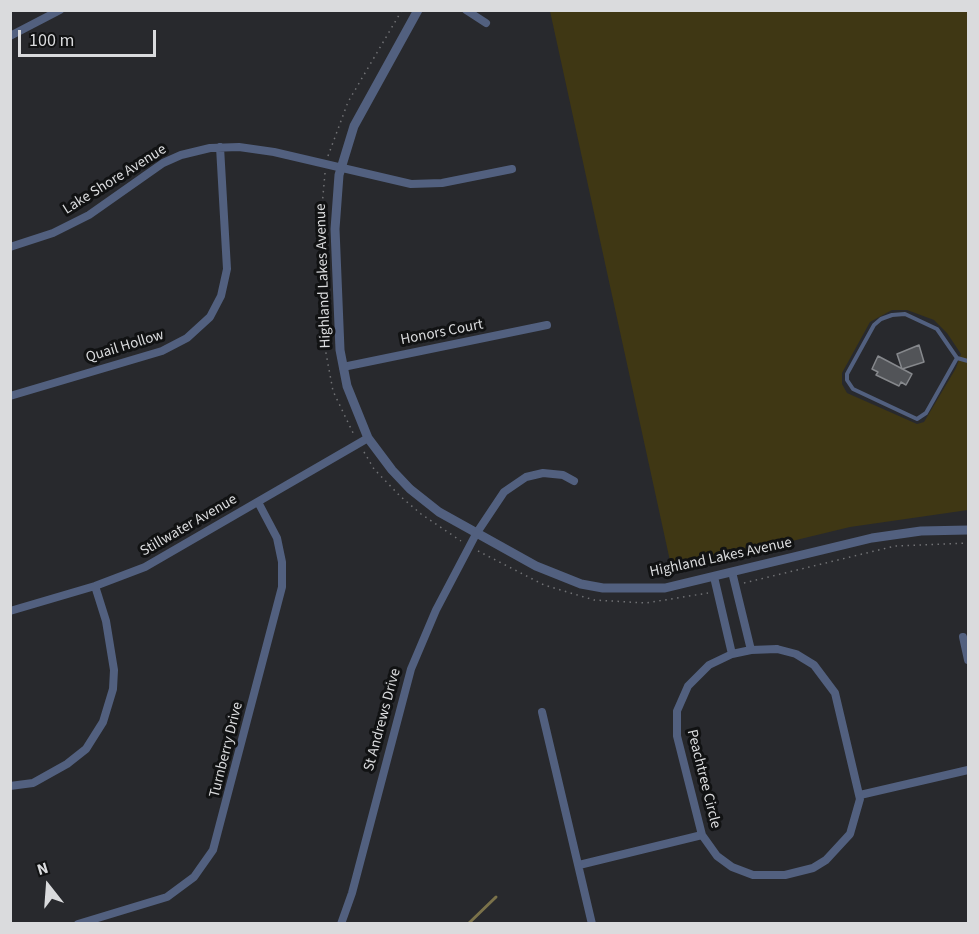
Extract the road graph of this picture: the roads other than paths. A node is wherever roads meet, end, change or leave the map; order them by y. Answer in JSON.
{"nodes":[{"id":1,"x":60,"y":10,"type":"edge"},
{"id":2,"x":418,"y":10,"type":"edge"},
{"id":3,"x":466,"y":10,"type":"edge"},
{"id":4,"x":486,"y":23,"type":"dead end"},
{"id":5,"x":10,"y":36,"type":"edge"},
{"id":6,"x":220,"y":147,"type":"junction"},
{"id":7,"x":341,"y":168,"type":"junction"},
{"id":8,"x":512,"y":169,"type":"dead end"},
{"id":9,"x":10,"y":247,"type":"edge"},
{"id":10,"x":547,"y":325,"type":"dead end"},
{"id":11,"x":957,"y":358,"type":"junction"},
{"id":12,"x":969,"y":361,"type":"edge"},
{"id":13,"x":343,"y":367,"type":"junction"},
{"id":14,"x":10,"y":396,"type":"edge"},
{"id":15,"x":368,"y":438,"type":"junction"},
{"id":16,"x":574,"y":481,"type":"dead end"},
{"id":17,"x":258,"y":502,"type":"junction"},
{"id":18,"x":969,"y":530,"type":"edge"},
{"id":19,"x":476,"y":534,"type":"junction"},
{"id":20,"x":732,"y":572,"type":"junction"},
{"id":21,"x":714,"y":577,"type":"junction"},
{"id":22,"x":95,"y":586,"type":"junction"},
{"id":23,"x":10,"y":611,"type":"edge"},
{"id":24,"x":963,"y":637,"type":"dead end"},
{"id":25,"x":751,"y":650,"type":"junction"},
{"id":26,"x":732,"y":654,"type":"junction"},
{"id":27,"x":969,"y":660,"type":"edge"},
{"id":28,"x":542,"y":712,"type":"dead end"},
{"id":29,"x":969,"y":770,"type":"edge"},
{"id":30,"x":10,"y":786,"type":"edge"},
{"id":31,"x":860,"y":795,"type":"junction"},
{"id":32,"x":702,"y":835,"type":"junction"},
{"id":33,"x":579,"y":865,"type":"junction"},
{"id":34,"x":78,"y":924,"type":"edge"},
{"id":35,"x":341,"y":924,"type":"edge"},
{"id":36,"x":592,"y":924,"type":"edge"}],
"edges":[{"from":1,"to":5,"type":"street"},
{"from":2,"to":7,"type":"street","name":"Highland Lakes Avenue"},
{"from":3,"to":4,"type":"street"},
{"from":6,"to":7,"type":"street","name":"Lake Shore Avenue"},
{"from":6,"to":9,"type":"street","name":"Lake Shore Avenue"},
{"from":6,"to":14,"type":"street","name":"Quail Hollow"},
{"from":7,"to":8,"type":"street","name":"Lake Shore Avenue"},
{"from":7,"to":13,"type":"street","name":"Highland Lakes Avenue"},
{"from":10,"to":13,"type":"street","name":"Honors Court"},
{"from":11,"to":11,"type":"lane"},
{"from":11,"to":12,"type":"lane"},
{"from":13,"to":15,"type":"street","name":"Highland Lakes Avenue"},
{"from":15,"to":17,"type":"street","name":"Stillwater Avenue"},
{"from":15,"to":19,"type":"street","name":"Highland Lakes Avenue"},
{"from":16,"to":19,"type":"street","name":"St Andrews Drive"},
{"from":17,"to":22,"type":"street","name":"Stillwater Avenue"},
{"from":17,"to":34,"type":"street","name":"Turnberry Drive"},
{"from":18,"to":20,"type":"street","name":"Highland Lakes Avenue"},
{"from":19,"to":21,"type":"street","name":"Highland Lakes Avenue"},
{"from":19,"to":35,"type":"street","name":"St Andrews Drive"},
{"from":20,"to":21,"type":"street","name":"Highland Lakes Avenue"},
{"from":20,"to":25,"type":"street"},
{"from":21,"to":26,"type":"street"},
{"from":22,"to":23,"type":"street","name":"Stillwater Avenue"},
{"from":22,"to":30,"type":"street"},
{"from":24,"to":27,"type":"street"},
{"from":25,"to":26,"type":"street","name":"Peachtree Circle"},
{"from":25,"to":31,"type":"street","name":"Peachtree Circle"},
{"from":26,"to":32,"type":"street","name":"Peachtree Circle"},
{"from":28,"to":33,"type":"street"},
{"from":29,"to":31,"type":"street"},
{"from":31,"to":32,"type":"street","name":"Peachtree Circle"},
{"from":32,"to":33,"type":"street"},
{"from":33,"to":36,"type":"street"}]}
